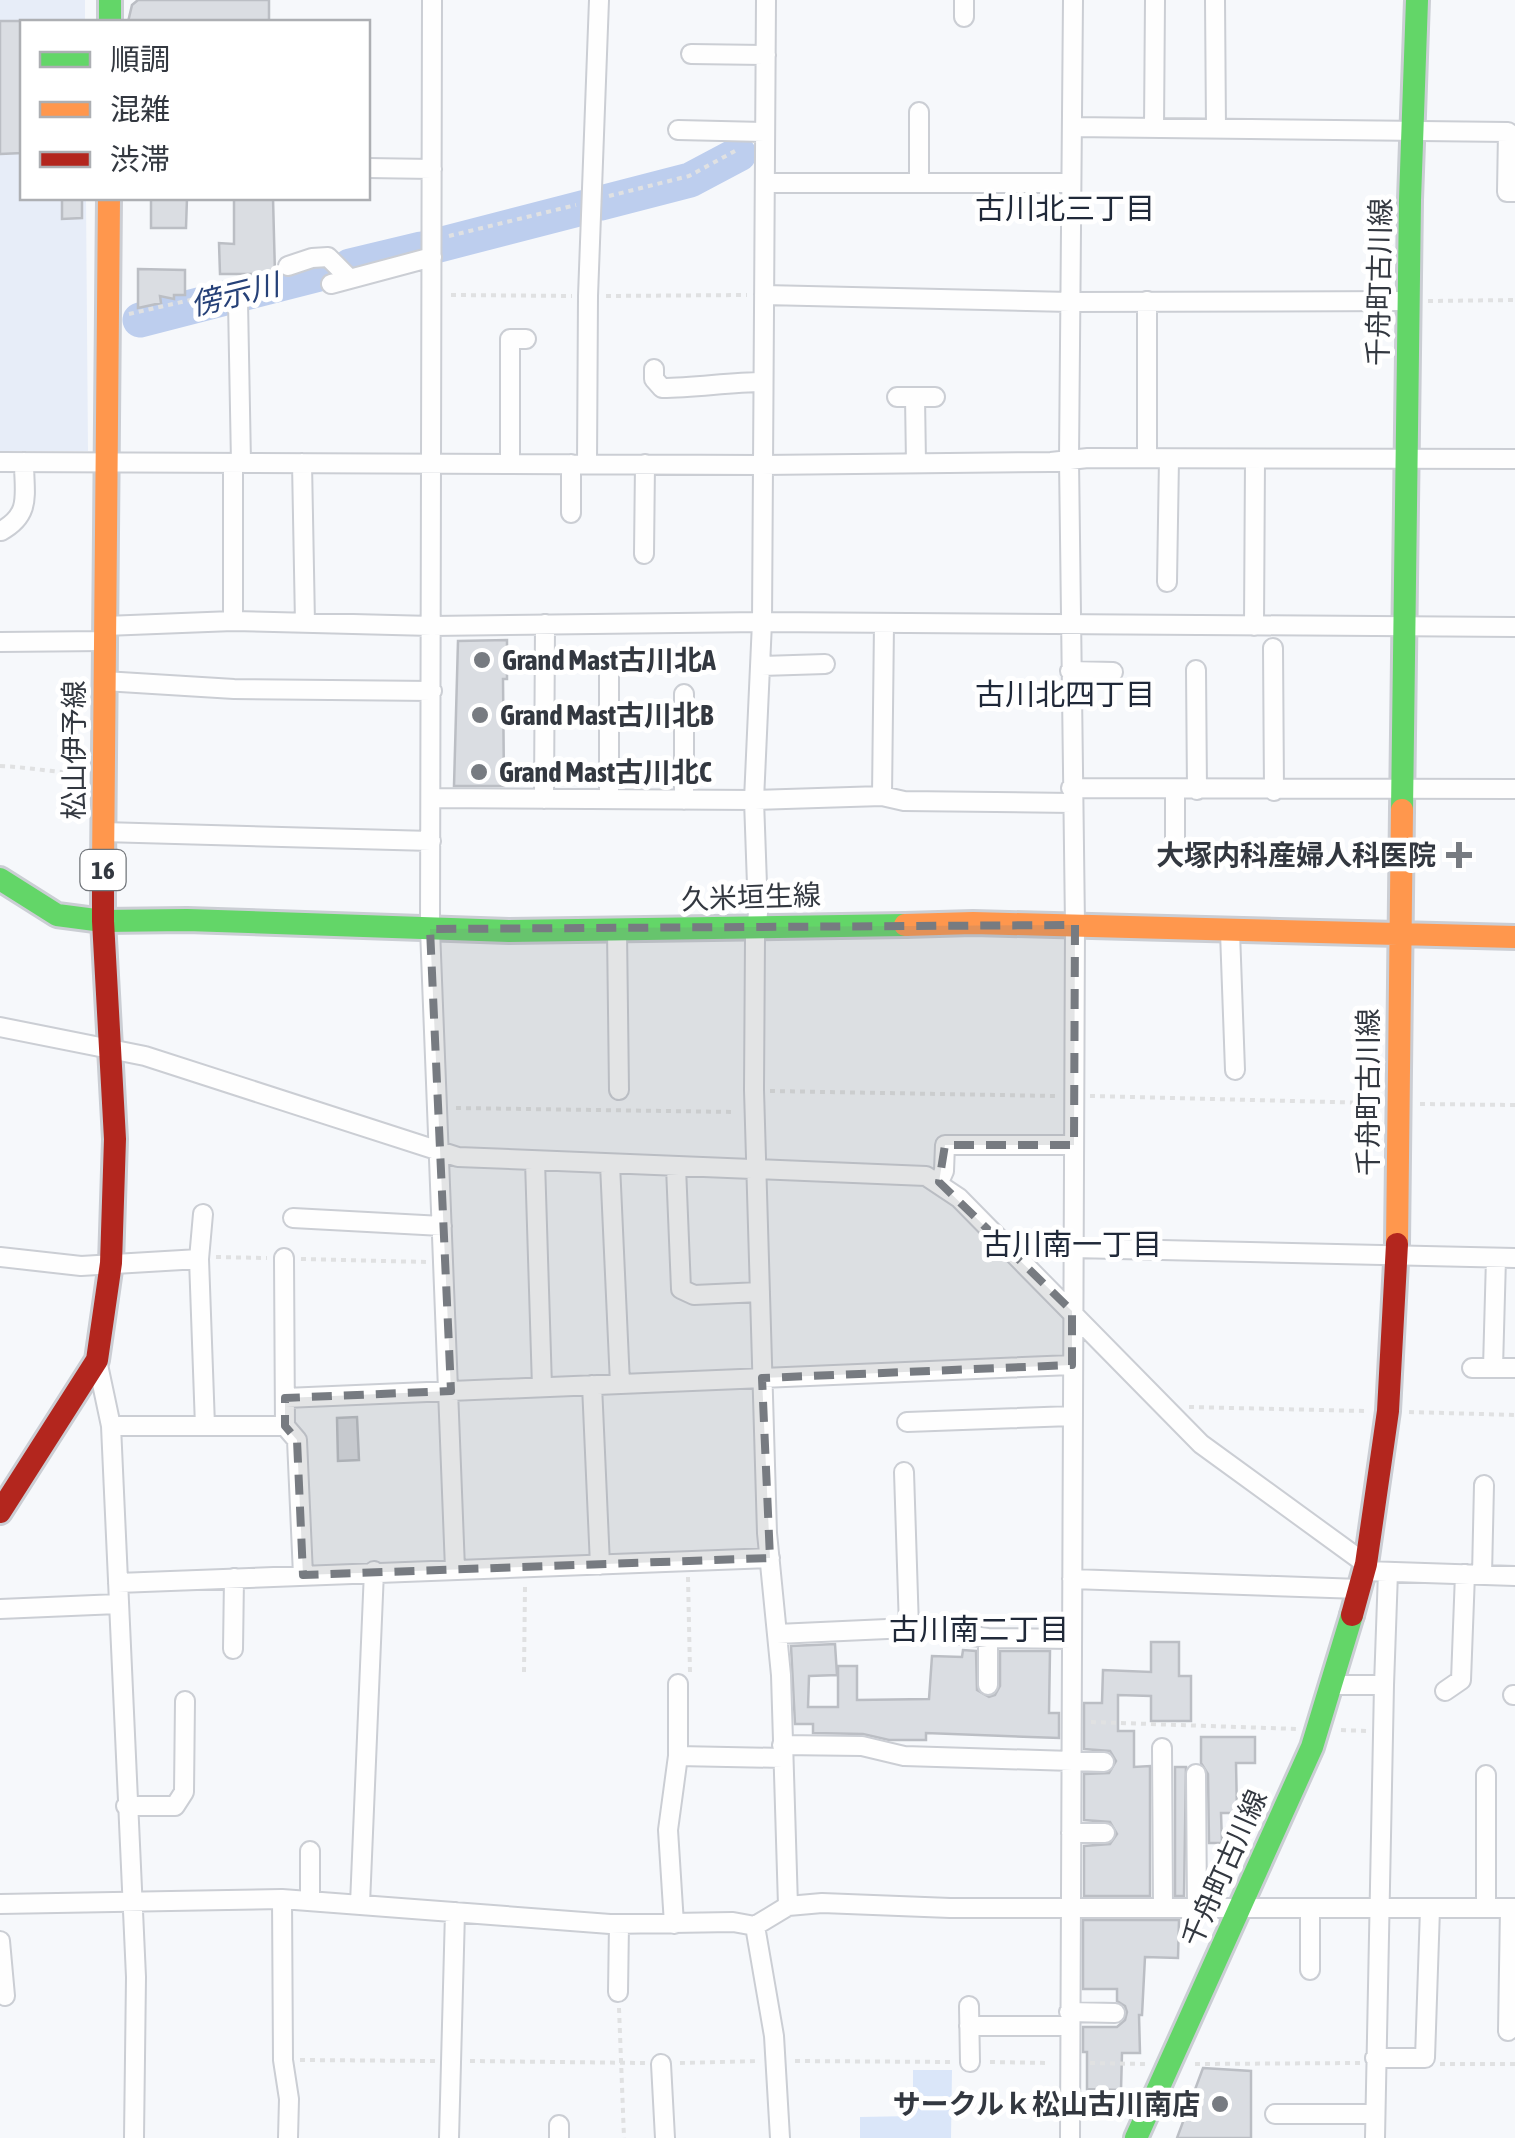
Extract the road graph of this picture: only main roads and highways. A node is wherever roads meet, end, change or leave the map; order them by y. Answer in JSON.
{"nodes":[{"id":1,"x":1417,"y":0,"type":"edge"},
{"id":2,"x":109,"y":200,"type":"edge"},
{"id":3,"x":0,"y":879,"type":"edge"},
{"id":4,"x":102,"y":921,"type":"junction"},
{"id":5,"x":1399,"y":935,"type":"junction"},
{"id":6,"x":1515,"y":938,"type":"edge"},
{"id":7,"x":0,"y":1512,"type":"edge"},
{"id":8,"x":1136,"y":2138,"type":"edge"}],
"edges":[{"from":1,"to":5,"type":"main road","name":"千舟町古川線"},
{"from":2,"to":4,"type":"main road","name":"松山伊予線","number":"16"},
{"from":3,"to":4,"type":"main road","name":"久米垣生線"},
{"from":4,"to":5,"type":"main road","name":"久米垣生線"},
{"from":4,"to":7,"type":"main road","name":"松山伊予線","number":"16"},
{"from":5,"to":6,"type":"main road","name":"久米垣生線"},
{"from":5,"to":8,"type":"main road","name":"千舟町古川線"}]}
